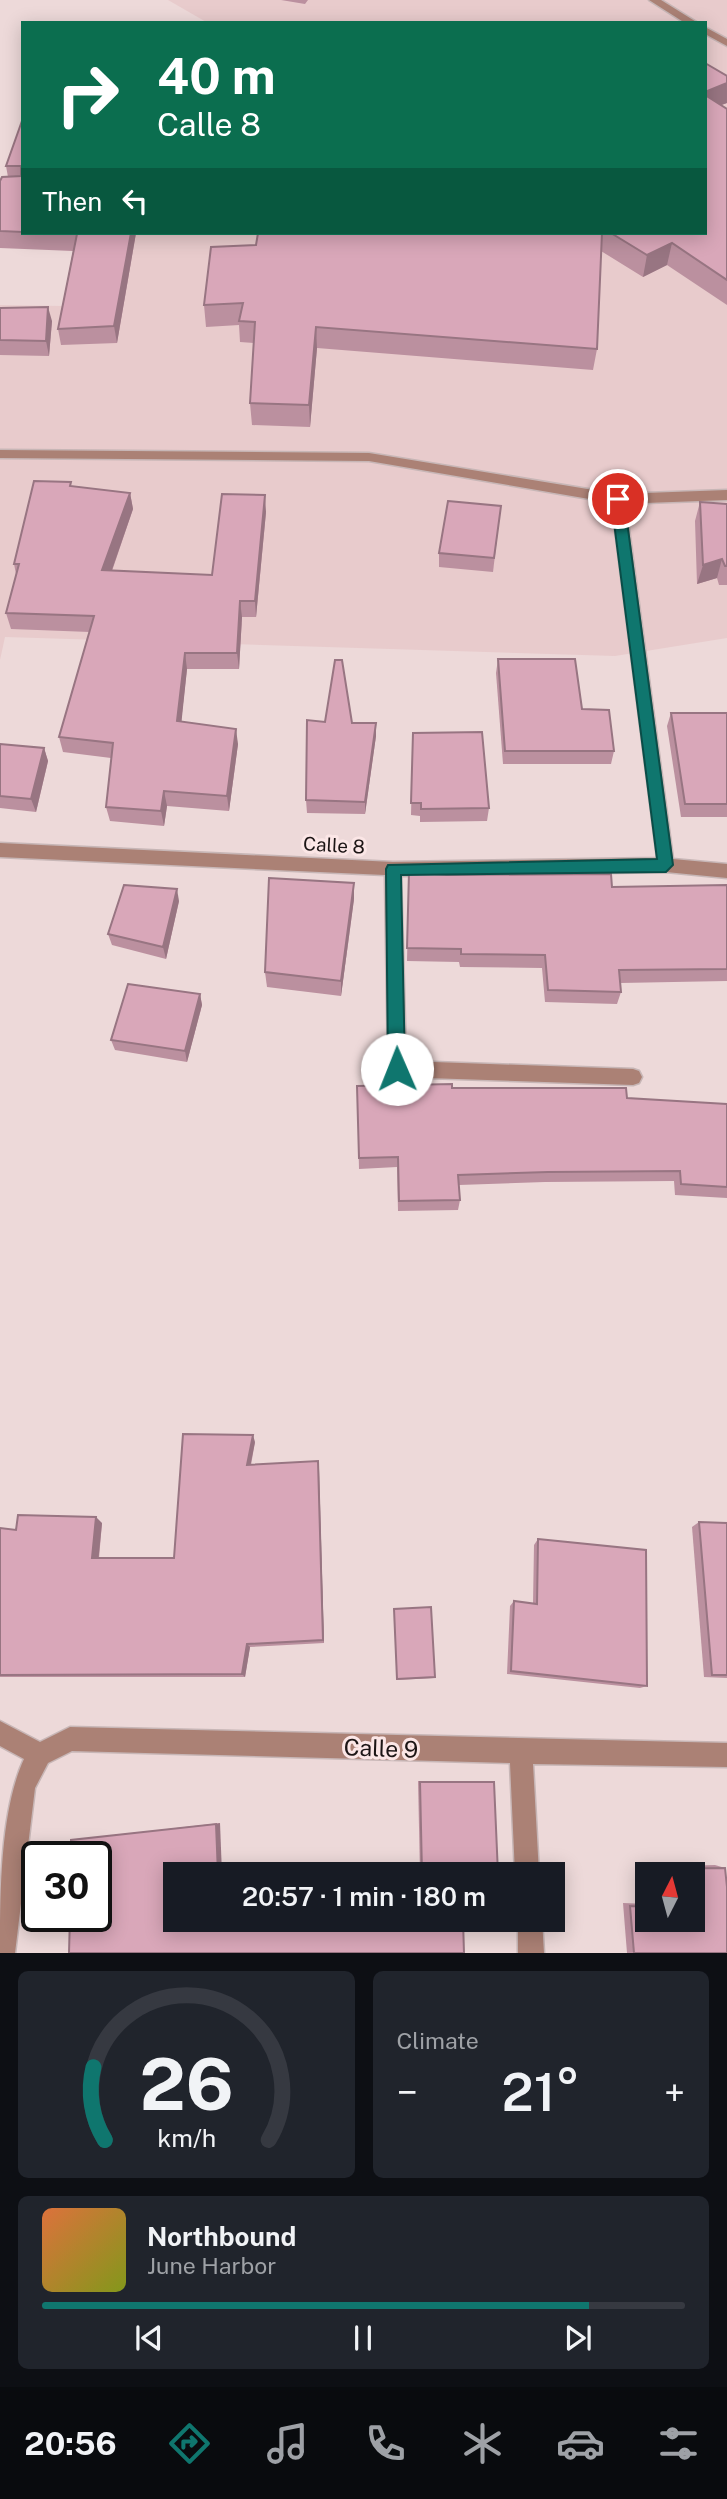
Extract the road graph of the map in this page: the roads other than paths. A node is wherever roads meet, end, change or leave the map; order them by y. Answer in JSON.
{"nodes":[{"id":1,"x":654,"y":0,"type":"edge"},
{"id":2,"x":690,"y":21,"type":"edge"},
{"id":3,"x":707,"y":31,"type":"edge"},
{"id":4,"x":727,"y":43,"type":"edge"},
{"id":5,"x":0,"y":454,"type":"edge"},
{"id":6,"x":727,"y":495,"type":"edge"},
{"id":7,"x":618,"y":499,"type":"junction"},
{"id":8,"x":0,"y":850,"type":"edge"},
{"id":9,"x":666,"y":865,"type":"junction"},
{"id":10,"x":393,"y":869,"type":"junction"},
{"id":11,"x":727,"y":871,"type":"edge"},
{"id":12,"x":633,"y":1077,"type":"dead end"},
{"id":13,"x":0,"y":1733,"type":"edge"},
{"id":14,"x":521,"y":1752,"type":"junction"},
{"id":15,"x":40,"y":1755,"type":"junction"},
{"id":16,"x":727,"y":1755,"type":"edge"},
{"id":17,"x":526,"y":1862,"type":"edge"},
{"id":18,"x":530,"y":1932,"type":"edge"},
{"id":19,"x":2,"y":1953,"type":"edge"},
{"id":20,"x":531,"y":1953,"type":"edge"}],
"edges":[{"from":1,"to":2,"type":"street"},
{"from":3,"to":4,"type":"street"},
{"from":5,"to":7,"type":"street"},
{"from":6,"to":7,"type":"street"},
{"from":7,"to":9,"type":"street"},
{"from":8,"to":10,"type":"street","name":"Calle 8"},
{"from":9,"to":10,"type":"street","name":"Calle 8"},
{"from":9,"to":11,"type":"street","name":"Calle 8"},
{"from":10,"to":12,"type":"street"},
{"from":13,"to":15,"type":"street"},
{"from":14,"to":15,"type":"street","name":"Calle 9"},
{"from":14,"to":16,"type":"street","name":"Calle 9"},
{"from":14,"to":17,"type":"street"},
{"from":15,"to":19,"type":"street"},
{"from":18,"to":20,"type":"street"}]}
